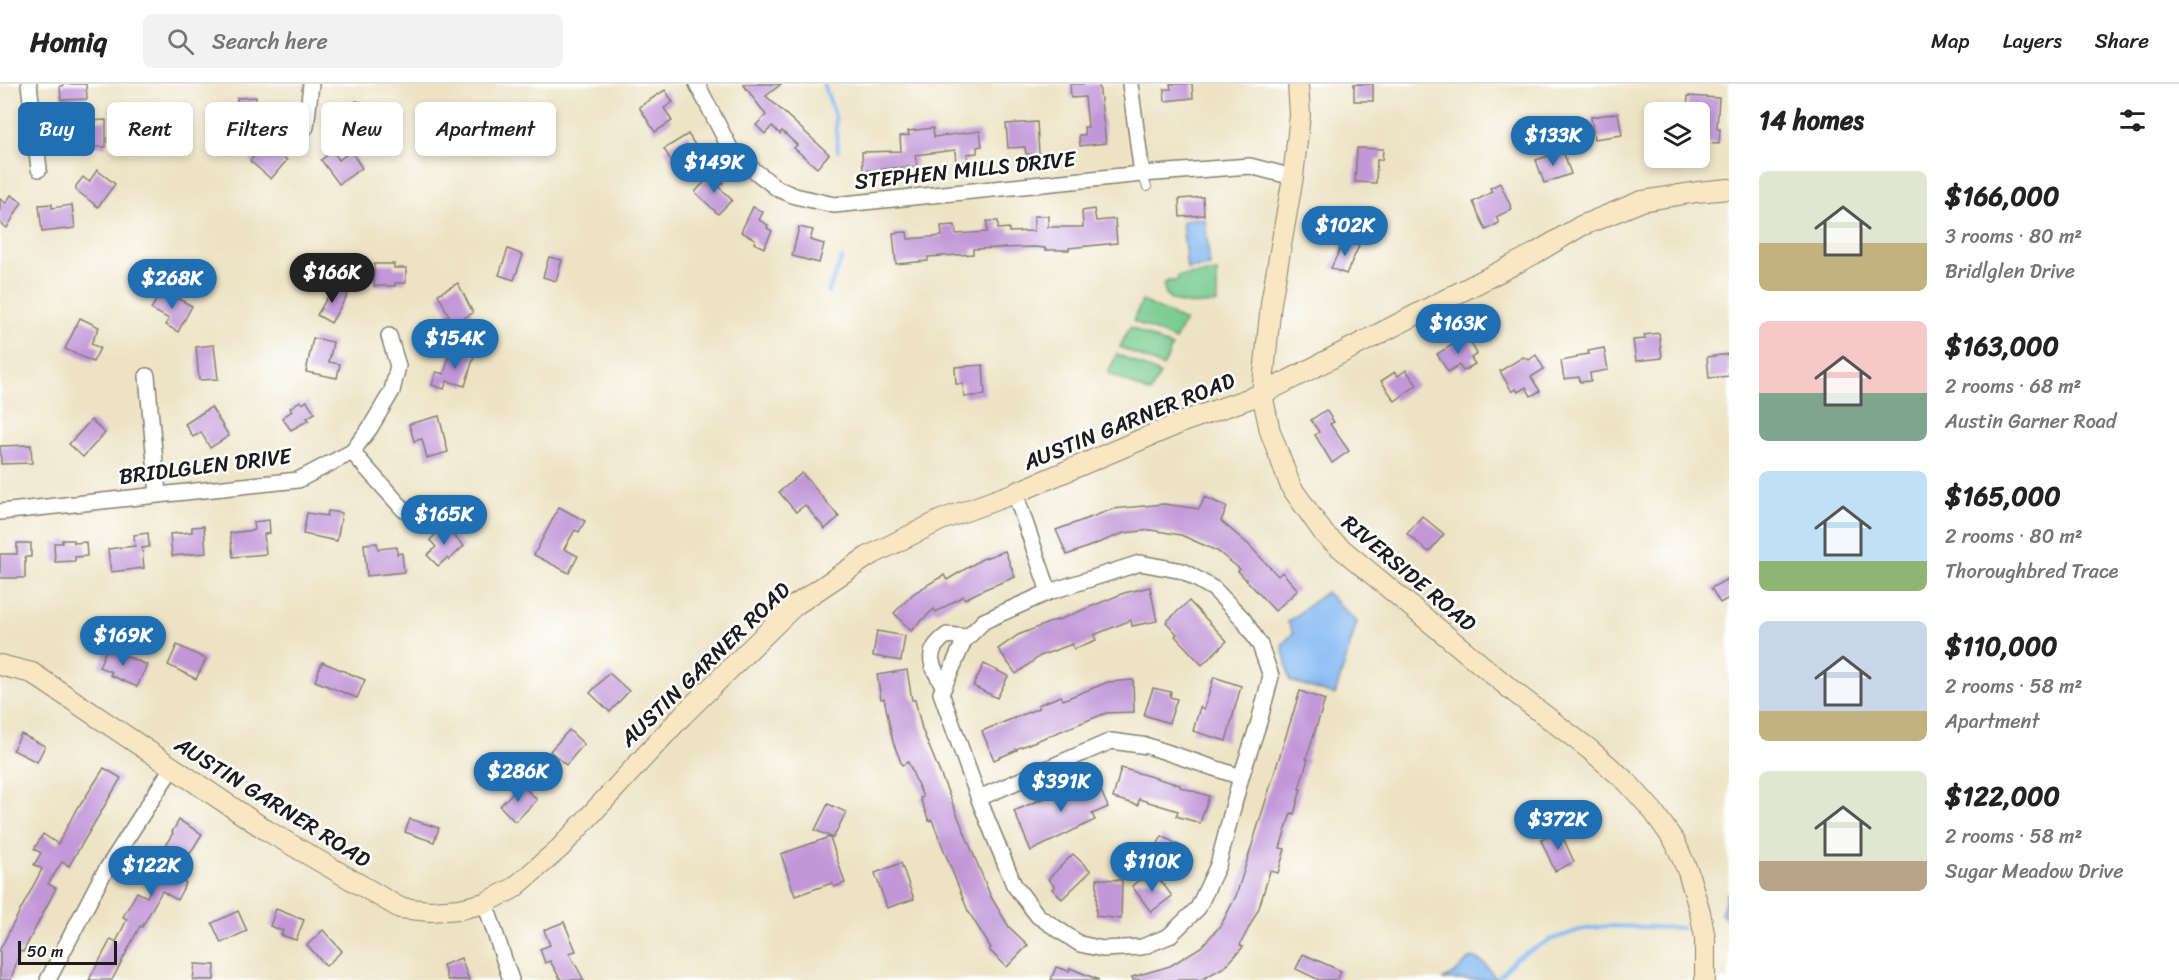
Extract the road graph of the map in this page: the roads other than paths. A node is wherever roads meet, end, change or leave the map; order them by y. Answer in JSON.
{"nodes":[{"id":1,"x":29,"y":84,"type":"edge"},
{"id":2,"x":311,"y":84,"type":"edge"},
{"id":3,"x":697,"y":84,"type":"edge"},
{"id":4,"x":1130,"y":84,"type":"edge"},
{"id":5,"x":1298,"y":84,"type":"edge"},
{"id":6,"x":309,"y":102,"type":"edge"},
{"id":7,"x":39,"y":169,"type":"dead end"},
{"id":8,"x":1293,"y":177,"type":"junction"},
{"id":9,"x":1144,"y":181,"type":"junction"},
{"id":10,"x":1729,"y":189,"type":"edge"},
{"id":11,"x":389,"y":336,"type":"dead end"},
{"id":12,"x":147,"y":376,"type":"dead end"},
{"id":13,"x":1262,"y":394,"type":"junction"},
{"id":14,"x":352,"y":452,"type":"junction"},
{"id":15,"x":1015,"y":493,"type":"junction"},
{"id":16,"x":158,"y":494,"type":"junction"},
{"id":17,"x":404,"y":510,"type":"dead end"},
{"id":18,"x":0,"y":512,"type":"edge"},
{"id":19,"x":1049,"y":592,"type":"junction"},
{"id":20,"x":967,"y":637,"type":"junction"},
{"id":21,"x":0,"y":665,"type":"edge"},
{"id":22,"x":944,"y":687,"type":"junction"},
{"id":23,"x":172,"y":768,"type":"junction"},
{"id":24,"x":1241,"y":777,"type":"junction"},
{"id":25,"x":979,"y":798,"type":"junction"},
{"id":26,"x":485,"y":903,"type":"junction"},
{"id":27,"x":48,"y":980,"type":"edge"},
{"id":28,"x":511,"y":980,"type":"edge"},
{"id":29,"x":1705,"y":980,"type":"edge"}],
"edges":[{"from":1,"to":7,"type":"street"},
{"from":2,"to":6,"type":"street"},
{"from":3,"to":9,"type":"street","name":"STEPHEN MILLS DRIVE"},
{"from":4,"to":9,"type":"street"},
{"from":5,"to":8,"type":"street","name":"RIVERSIDE ROAD"},
{"from":8,"to":9,"type":"street","name":"STEPHEN MILLS DRIVE"},
{"from":8,"to":13,"type":"street","name":"RIVERSIDE ROAD"},
{"from":10,"to":13,"type":"street","name":"AUSTIN GARNER ROAD"},
{"from":11,"to":14,"type":"street","name":"BRIDLGLEN DRIVE"},
{"from":12,"to":16,"type":"street"},
{"from":13,"to":15,"type":"street","name":"AUSTIN GARNER ROAD"},
{"from":13,"to":29,"type":"street","name":"RIVERSIDE ROAD"},
{"from":14,"to":16,"type":"street","name":"BRIDLGLEN DRIVE"},
{"from":14,"to":17,"type":"street"},
{"from":15,"to":19,"type":"street"},
{"from":15,"to":26,"type":"street","name":"AUSTIN GARNER ROAD"},
{"from":16,"to":18,"type":"street","name":"BRIDLGLEN DRIVE"},
{"from":19,"to":20,"type":"street"},
{"from":19,"to":24,"type":"street"},
{"from":20,"to":22,"type":"street"},
{"from":20,"to":22,"type":"street"},
{"from":21,"to":23,"type":"street","name":"AUSTIN GARNER ROAD"},
{"from":22,"to":25,"type":"street"},
{"from":23,"to":26,"type":"street","name":"AUSTIN GARNER ROAD"},
{"from":23,"to":27,"type":"street"},
{"from":24,"to":25,"type":"street"},
{"from":24,"to":25,"type":"street"},
{"from":26,"to":28,"type":"street"}]}
